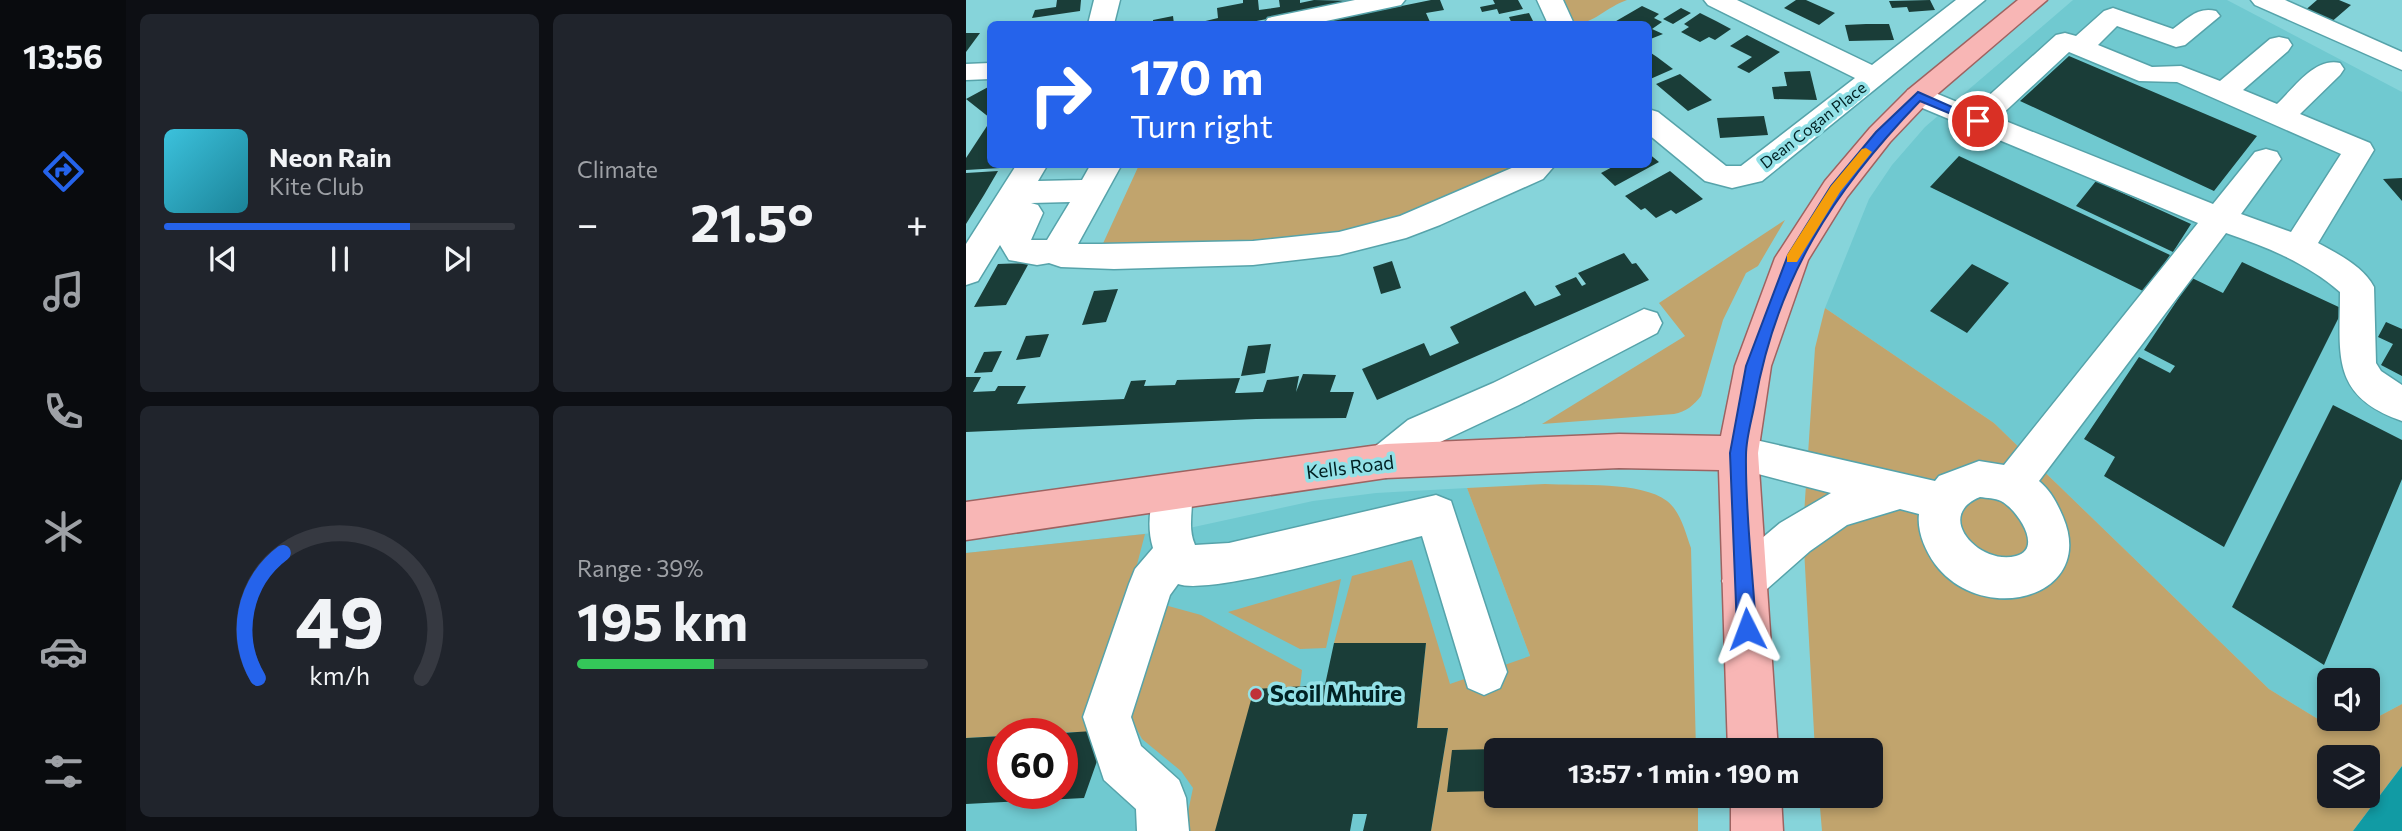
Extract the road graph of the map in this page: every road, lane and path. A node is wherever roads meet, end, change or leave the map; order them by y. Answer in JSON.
{"nodes":[{"id":1,"x":1107,"y":0,"type":"edge"},
{"id":2,"x":1392,"y":0,"type":"edge"},
{"id":3,"x":1550,"y":0,"type":"edge"},
{"id":4,"x":1717,"y":0,"type":"edge"},
{"id":5,"x":1972,"y":0,"type":"edge"},
{"id":6,"x":2263,"y":0,"type":"edge"},
{"id":7,"x":2028,"y":1,"type":"edge"},
{"id":8,"x":2207,"y":16,"type":"dead end"},
{"id":9,"x":1102,"y":21,"type":"edge"},
{"id":10,"x":1291,"y":21,"type":"edge"},
{"id":11,"x":1560,"y":21,"type":"edge"},
{"id":12,"x":2279,"y":45,"type":"dead end"},
{"id":13,"x":2080,"y":47,"type":"junction"},
{"id":14,"x":2402,"y":62,"type":"edge"},
{"id":15,"x":2330,"y":69,"type":"dead end"},
{"id":16,"x":987,"y":71,"type":"edge"},
{"id":17,"x":966,"y":72,"type":"edge"},
{"id":18,"x":1876,"y":77,"type":"junction"},
{"id":19,"x":2223,"y":93,"type":"junction"},
{"id":20,"x":1918,"y":96,"type":"junction"},
{"id":21,"x":2280,"y":117,"type":"junction"},
{"id":22,"x":1652,"y":121,"type":"edge"},
{"id":23,"x":1978,"y":121,"type":"junction"},
{"id":24,"x":2266,"y":159,"type":"dead end"},
{"id":25,"x":1049,"y":168,"type":"edge"},
{"id":26,"x":1536,"y":168,"type":"edge"},
{"id":27,"x":1100,"y":177,"type":"edge"},
{"id":28,"x":1021,"y":203,"type":"junction"},
{"id":29,"x":2220,"y":218,"type":"junction"},
{"id":30,"x":2298,"y":247,"type":"junction"},
{"id":31,"x":1060,"y":250,"type":"junction"},
{"id":32,"x":966,"y":272,"type":"edge"},
{"id":33,"x":1644,"y":323,"type":"dead end"},
{"id":34,"x":2402,"y":405,"type":"edge"},
{"id":35,"x":1738,"y":453,"type":"junction"},
{"id":36,"x":1386,"y":461,"type":"junction"},
{"id":37,"x":2012,"y":486,"type":"junction"},
{"id":38,"x":1174,"y":492,"type":"junction"},
{"id":39,"x":1900,"y":492,"type":"junction"},
{"id":40,"x":1942,"y":501,"type":"junction"},
{"id":41,"x":966,"y":521,"type":"edge"},
{"id":42,"x":1175,"y":553,"type":"junction"},
{"id":43,"x":1744,"y":581,"type":"junction"},
{"id":44,"x":1483,"y":672,"type":"dead end"},
{"id":45,"x":1752,"y":738,"type":"edge"},
{"id":46,"x":1757,"y":808,"type":"edge"},
{"id":47,"x":1163,"y":831,"type":"edge"},
{"id":48,"x":1758,"y":831,"type":"edge"}],
"edges":[{"from":1,"to":9,"type":"street"},
{"from":2,"to":10,"type":"street"},
{"from":3,"to":11,"type":"street"},
{"from":4,"to":18,"type":"street"},
{"from":5,"to":18,"type":"street","name":"Dean Cogan Place"},
{"from":6,"to":14,"type":"street"},
{"from":7,"to":20,"type":"main road"},
{"from":8,"to":13,"type":"street"},
{"from":12,"to":19,"type":"street"},
{"from":13,"to":19,"type":"street"},
{"from":13,"to":23,"type":"street"},
{"from":15,"to":21,"type":"street"},
{"from":16,"to":17,"type":"street"},
{"from":18,"to":22,"type":"street","name":"Dean Cogan Place"},
{"from":19,"to":21,"type":"street"},
{"from":20,"to":23,"type":"street"},
{"from":20,"to":35,"type":"main road"},
{"from":21,"to":30,"type":"street"},
{"from":23,"to":29,"type":"street"},
{"from":24,"to":29,"type":"street"},
{"from":25,"to":28,"type":"street"},
{"from":26,"to":31,"type":"street"},
{"from":27,"to":28,"type":"street"},
{"from":27,"to":31,"type":"street"},
{"from":28,"to":31,"type":"street"},
{"from":28,"to":32,"type":"street"},
{"from":29,"to":30,"type":"street"},
{"from":29,"to":37,"type":"street"},
{"from":30,"to":34,"type":"street"},
{"from":33,"to":36,"type":"street"},
{"from":35,"to":36,"type":"main road","name":"Kells Road"},
{"from":35,"to":39,"type":"street"},
{"from":35,"to":43,"type":"main road"},
{"from":36,"to":38,"type":"main road","name":"Kells Road"},
{"from":37,"to":40,"type":"street"},
{"from":37,"to":40,"type":"street"},
{"from":38,"to":41,"type":"main road","name":"Kells Road"},
{"from":38,"to":42,"type":"street"},
{"from":39,"to":40,"type":"street"},
{"from":39,"to":43,"type":"street"},
{"from":42,"to":44,"type":"street"},
{"from":42,"to":47,"type":"street"},
{"from":43,"to":45,"type":"main road"},
{"from":46,"to":48,"type":"main road"}]}
